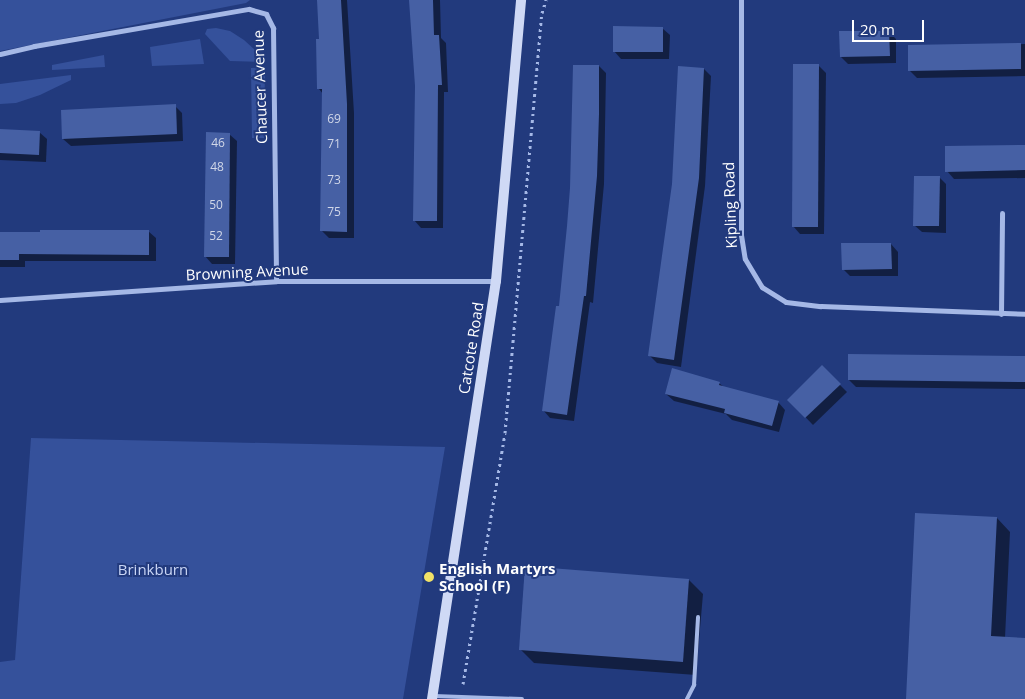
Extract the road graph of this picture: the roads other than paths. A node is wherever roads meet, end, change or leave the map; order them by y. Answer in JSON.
{"nodes":[{"id":1,"x":521,"y":0,"type":"edge"},
{"id":2,"x":741,"y":0,"type":"edge"},
{"id":3,"x":0,"y":54,"type":"edge"},
{"id":4,"x":1002,"y":213,"type":"dead end"},
{"id":5,"x":276,"y":280,"type":"junction"},
{"id":6,"x":496,"y":281,"type":"junction"},
{"id":7,"x":0,"y":300,"type":"edge"},
{"id":8,"x":1001,"y":314,"type":"junction"},
{"id":9,"x":1025,"y":314,"type":"edge"},
{"id":10,"x":698,"y":617,"type":"dead end"},
{"id":11,"x":432,"y":697,"type":"edge"},
{"id":12,"x":522,"y":699,"type":"edge"},
{"id":13,"x":687,"y":699,"type":"edge"}],
"edges":[{"from":1,"to":6,"type":"street","name":"Catcote Road"},
{"from":2,"to":8,"type":"street","name":"Kipling Road"},
{"from":3,"to":5,"type":"street","name":"Chaucer Avenue"},
{"from":4,"to":8,"type":"street"},
{"from":5,"to":6,"type":"street","name":"Browning Avenue"},
{"from":5,"to":7,"type":"street","name":"Browning Avenue"},
{"from":6,"to":11,"type":"street","name":"Catcote Road"},
{"from":8,"to":9,"type":"street","name":"Kipling Road"},
{"from":10,"to":13,"type":"lane"},
{"from":11,"to":12,"type":"lane"}]}
